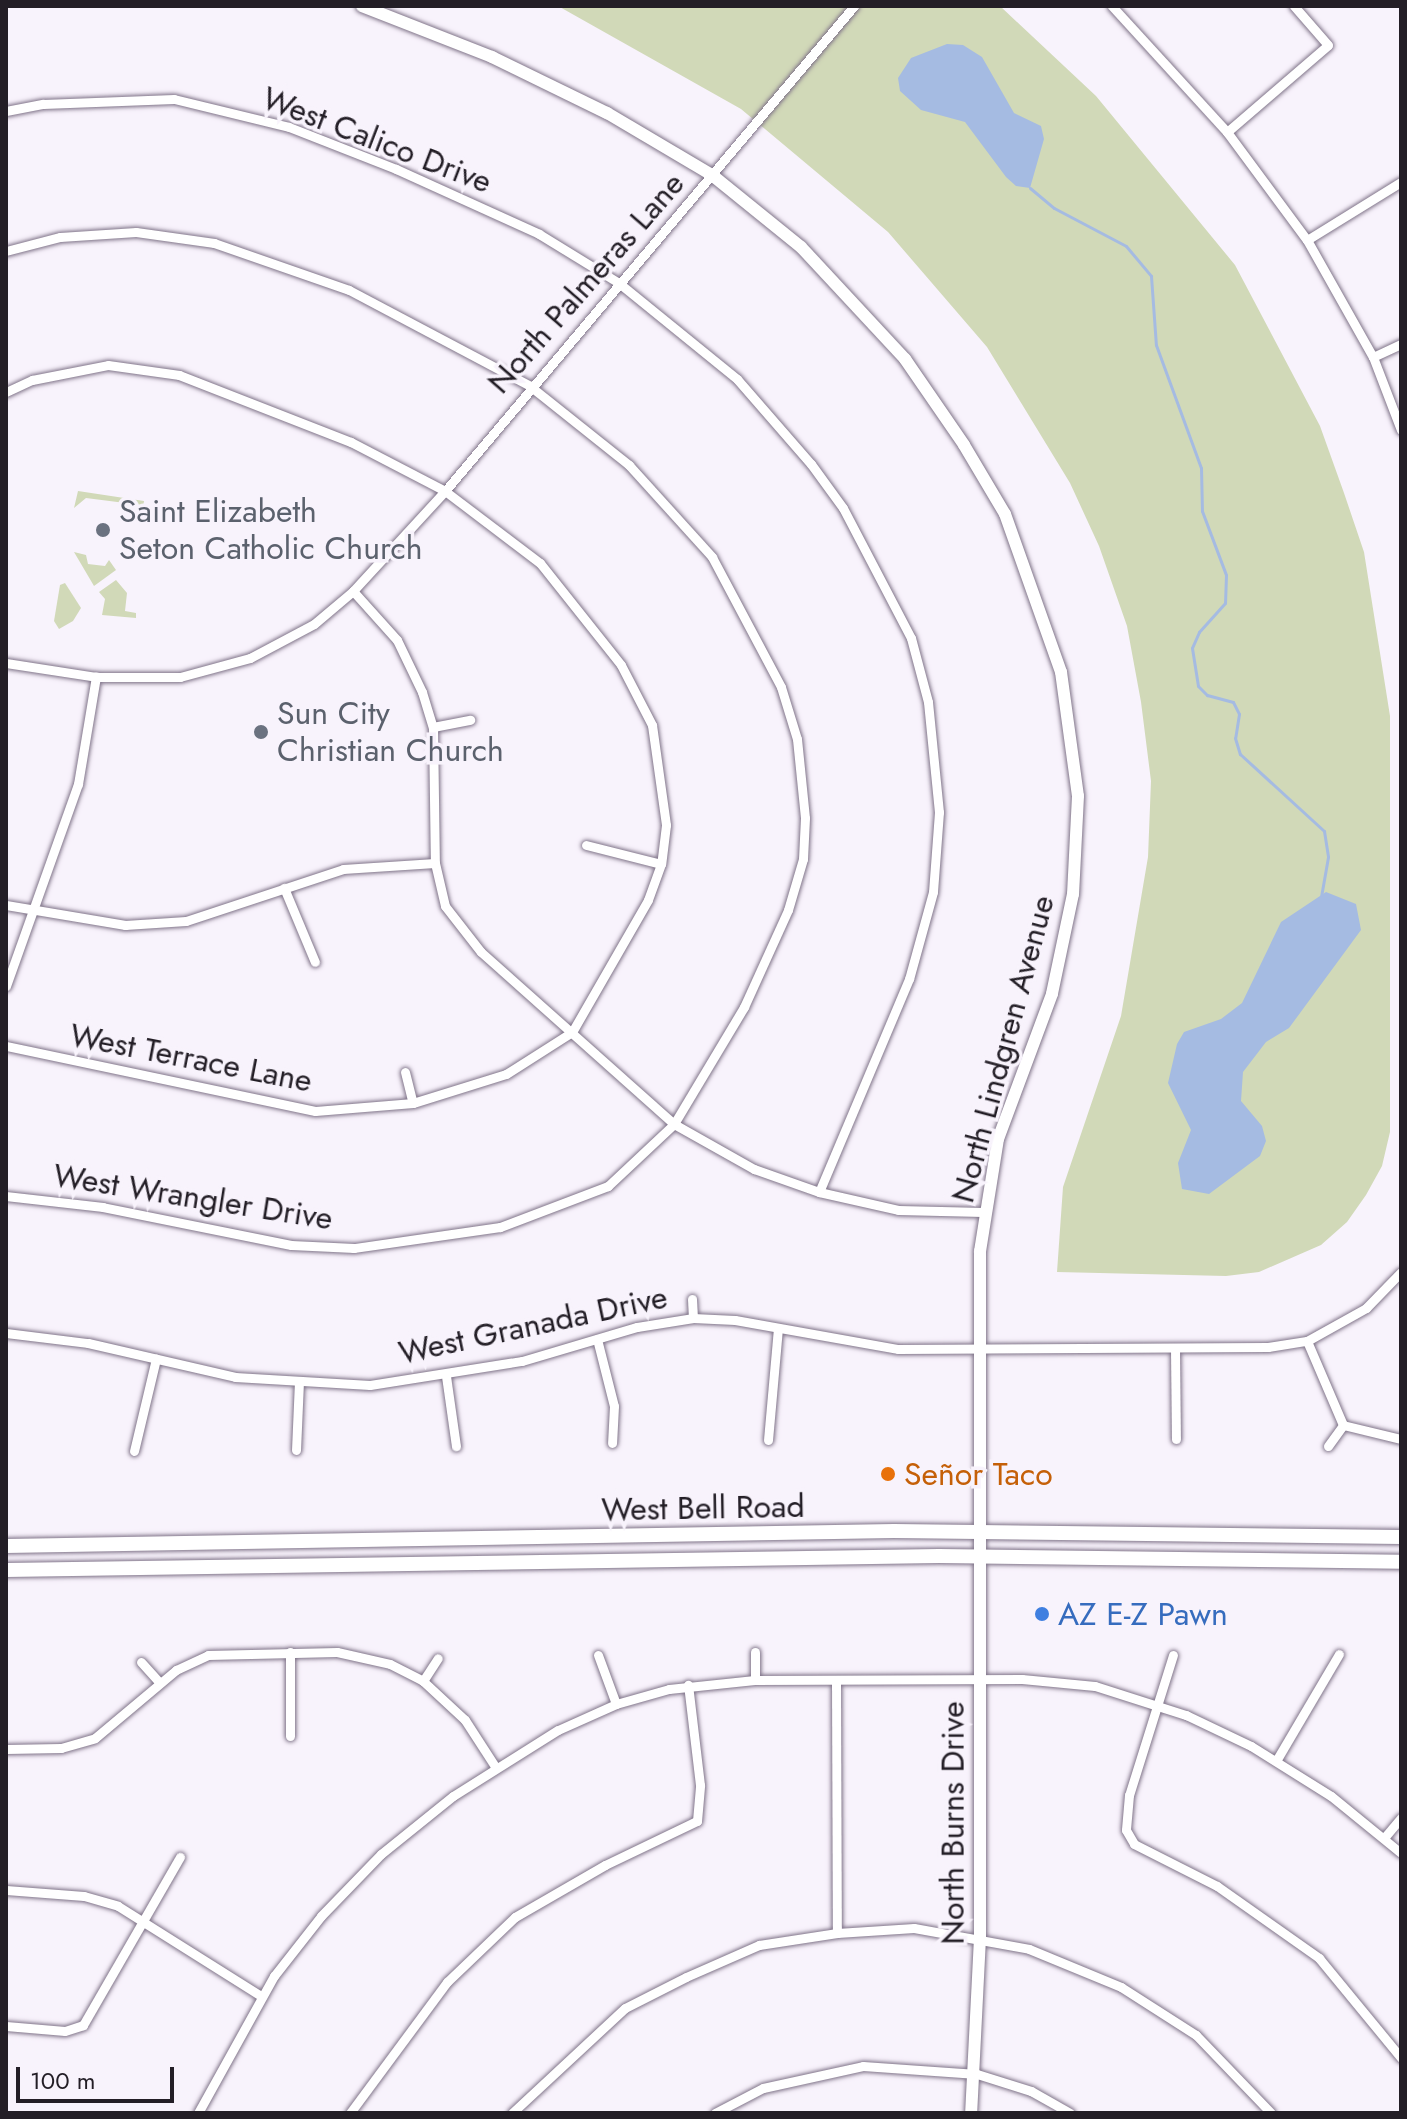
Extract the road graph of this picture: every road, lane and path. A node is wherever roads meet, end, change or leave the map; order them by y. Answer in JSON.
{"nodes":[{"id":1,"x":362,"y":6,"type":"edge"},
{"id":2,"x":854,"y":6,"type":"edge"},
{"id":3,"x":1112,"y":6,"type":"edge"},
{"id":4,"x":1294,"y":6,"type":"edge"},
{"id":5,"x":6,"y":111,"type":"edge"},
{"id":6,"x":1227,"y":132,"type":"junction"},
{"id":7,"x":712,"y":175,"type":"junction"},
{"id":8,"x":1401,"y":182,"type":"edge"},
{"id":9,"x":1307,"y":240,"type":"junction"},
{"id":10,"x":6,"y":251,"type":"edge"},
{"id":11,"x":619,"y":283,"type":"junction"},
{"id":12,"x":1401,"y":344,"type":"edge"},
{"id":13,"x":1373,"y":357,"type":"junction"},
{"id":14,"x":530,"y":386,"type":"junction"},
{"id":15,"x":6,"y":392,"type":"edge"},
{"id":16,"x":1401,"y":430,"type":"edge"},
{"id":17,"x":445,"y":491,"type":"junction"},
{"id":18,"x":353,"y":591,"type":"junction"},
{"id":19,"x":6,"y":663,"type":"edge"},
{"id":20,"x":96,"y":677,"type":"junction"},
{"id":21,"x":470,"y":720,"type":"dead end"},
{"id":22,"x":433,"y":727,"type":"junction"},
{"id":23,"x":586,"y":845,"type":"dead end"},
{"id":24,"x":435,"y":863,"type":"junction"},
{"id":25,"x":661,"y":864,"type":"junction"},
{"id":26,"x":284,"y":888,"type":"junction"},
{"id":27,"x":6,"y":905,"type":"edge"},
{"id":28,"x":35,"y":911,"type":"junction"},
{"id":29,"x":315,"y":962,"type":"dead end"},
{"id":30,"x":6,"y":986,"type":"edge"},
{"id":31,"x":572,"y":1032,"type":"junction"},
{"id":32,"x":6,"y":1046,"type":"edge"},
{"id":33,"x":405,"y":1072,"type":"dead end"},
{"id":34,"x":413,"y":1103,"type":"junction"},
{"id":35,"x":674,"y":1124,"type":"junction"},
{"id":36,"x":819,"y":1192,"type":"junction"},
{"id":37,"x":6,"y":1196,"type":"edge"},
{"id":38,"x":983,"y":1212,"type":"junction"},
{"id":39,"x":1401,"y":1272,"type":"edge"},
{"id":40,"x":692,"y":1299,"type":"dead end"},
{"id":41,"x":693,"y":1318,"type":"junction"},
{"id":42,"x":778,"y":1328,"type":"junction"},
{"id":43,"x":6,"y":1333,"type":"edge"},
{"id":44,"x":597,"y":1339,"type":"junction"},
{"id":45,"x":1307,"y":1341,"type":"junction"},
{"id":46,"x":1175,"y":1349,"type":"junction"},
{"id":47,"x":978,"y":1350,"type":"junction"},
{"id":48,"x":156,"y":1359,"type":"junction"},
{"id":49,"x":446,"y":1376,"type":"junction"},
{"id":50,"x":299,"y":1382,"type":"junction"},
{"id":51,"x":1343,"y":1425,"type":"junction"},
{"id":52,"x":1176,"y":1439,"type":"dead end"},
{"id":53,"x":1401,"y":1439,"type":"edge"},
{"id":54,"x":768,"y":1440,"type":"dead end"},
{"id":55,"x":612,"y":1443,"type":"dead end"},
{"id":56,"x":456,"y":1446,"type":"dead end"},
{"id":57,"x":1328,"y":1446,"type":"dead end"},
{"id":58,"x":296,"y":1450,"type":"dead end"},
{"id":59,"x":134,"y":1451,"type":"dead end"},
{"id":60,"x":979,"y":1532,"type":"junction"},
{"id":61,"x":1401,"y":1537,"type":"edge"},
{"id":62,"x":6,"y":1546,"type":"edge"},
{"id":63,"x":979,"y":1556,"type":"junction"},
{"id":64,"x":1401,"y":1562,"type":"edge"},
{"id":65,"x":6,"y":1570,"type":"edge"},
{"id":66,"x":290,"y":1652,"type":"junction"},
{"id":67,"x":755,"y":1652,"type":"dead end"},
{"id":68,"x":1339,"y":1654,"type":"dead end"},
{"id":69,"x":598,"y":1655,"type":"dead end"},
{"id":70,"x":1173,"y":1655,"type":"dead end"},
{"id":71,"x":438,"y":1658,"type":"dead end"},
{"id":72,"x":141,"y":1662,"type":"dead end"},
{"id":73,"x":755,"y":1680,"type":"junction"},
{"id":74,"x":836,"y":1680,"type":"junction"},
{"id":75,"x":979,"y":1680,"type":"junction"},
{"id":76,"x":423,"y":1681,"type":"junction"},
{"id":77,"x":160,"y":1683,"type":"junction"},
{"id":78,"x":688,"y":1685,"type":"junction"},
{"id":79,"x":616,"y":1704,"type":"junction"},
{"id":80,"x":1156,"y":1704,"type":"junction"},
{"id":81,"x":290,"y":1736,"type":"dead end"},
{"id":82,"x":6,"y":1749,"type":"edge"},
{"id":83,"x":1276,"y":1761,"type":"junction"},
{"id":84,"x":496,"y":1768,"type":"junction"},
{"id":85,"x":1401,"y":1818,"type":"edge"},
{"id":86,"x":1384,"y":1838,"type":"junction"},
{"id":87,"x":1401,"y":1853,"type":"edge"},
{"id":88,"x":180,"y":1857,"type":"dead end"},
{"id":89,"x":6,"y":1890,"type":"edge"},
{"id":90,"x":143,"y":1918,"type":"junction"},
{"id":91,"x":837,"y":1933,"type":"junction"},
{"id":92,"x":980,"y":1938,"type":"junction"},
{"id":93,"x":261,"y":1996,"type":"junction"},
{"id":94,"x":6,"y":2026,"type":"edge"},
{"id":95,"x":1401,"y":2058,"type":"edge"},
{"id":96,"x":977,"y":2074,"type":"junction"},
{"id":97,"x":198,"y":2113,"type":"edge"},
{"id":98,"x":350,"y":2113,"type":"edge"},
{"id":99,"x":512,"y":2113,"type":"edge"},
{"id":100,"x":715,"y":2113,"type":"edge"},
{"id":101,"x":971,"y":2113,"type":"edge"},
{"id":102,"x":1070,"y":2113,"type":"edge"},
{"id":103,"x":1271,"y":2113,"type":"edge"}],
"edges":[{"from":1,"to":7,"type":"street","name":"North Lindgren Avenue"},
{"from":2,"to":7,"type":"street","name":"North Palmeras Lane"},
{"from":3,"to":6,"type":"street"},
{"from":4,"to":6,"type":"street"},
{"from":5,"to":11,"type":"street","name":"West Calico Drive"},
{"from":6,"to":9,"type":"street"},
{"from":7,"to":11,"type":"street","name":"North Palmeras Lane"},
{"from":7,"to":38,"type":"street","name":"North Lindgren Avenue"},
{"from":8,"to":9,"type":"street"},
{"from":9,"to":13,"type":"street"},
{"from":10,"to":14,"type":"street","name":"West Wrangler Drive"},
{"from":11,"to":14,"type":"street","name":"North Palmeras Lane"},
{"from":11,"to":36,"type":"street","name":"West Calico Drive"},
{"from":12,"to":13,"type":"street"},
{"from":13,"to":16,"type":"street"},
{"from":14,"to":17,"type":"street","name":"North Palmeras Lane"},
{"from":14,"to":35,"type":"street","name":"West Wrangler Drive"},
{"from":15,"to":17,"type":"street"},
{"from":17,"to":18,"type":"street","name":"North Palmeras Lane"},
{"from":17,"to":25,"type":"street"},
{"from":18,"to":20,"type":"street","name":"North Palmeras Lane"},
{"from":18,"to":22,"type":"street"},
{"from":19,"to":20,"type":"street","name":"North Palmeras Lane"},
{"from":20,"to":28,"type":"street"},
{"from":21,"to":22,"type":"street"},
{"from":22,"to":24,"type":"street"},
{"from":23,"to":25,"type":"street"},
{"from":24,"to":26,"type":"street"},
{"from":24,"to":31,"type":"street"},
{"from":25,"to":31,"type":"street"},
{"from":26,"to":28,"type":"street"},
{"from":26,"to":29,"type":"street"},
{"from":27,"to":28,"type":"street"},
{"from":28,"to":30,"type":"street"},
{"from":31,"to":34,"type":"street","name":"West Terrace Lane"},
{"from":31,"to":35,"type":"street"},
{"from":32,"to":34,"type":"street","name":"West Terrace Lane"},
{"from":33,"to":34,"type":"street"},
{"from":35,"to":36,"type":"street"},
{"from":35,"to":37,"type":"street","name":"West Wrangler Drive"},
{"from":36,"to":38,"type":"street"},
{"from":38,"to":47,"type":"street","name":"North Lindgren Avenue"},
{"from":39,"to":45,"type":"street"},
{"from":40,"to":41,"type":"street","name":"West Granada Drive"},
{"from":41,"to":42,"type":"street","name":"West Granada Drive"},
{"from":41,"to":44,"type":"street","name":"West Granada Drive"},
{"from":42,"to":47,"type":"street","name":"West Granada Drive"},
{"from":42,"to":54,"type":"street"},
{"from":43,"to":48,"type":"street","name":"West Granada Drive"},
{"from":44,"to":49,"type":"street","name":"West Granada Drive"},
{"from":44,"to":55,"type":"street"},
{"from":45,"to":46,"type":"street","name":"West Granada Drive"},
{"from":45,"to":51,"type":"street"},
{"from":46,"to":47,"type":"street","name":"West Granada Drive"},
{"from":46,"to":52,"type":"street"},
{"from":47,"to":60,"type":"street","name":"North Lindgren Avenue"},
{"from":48,"to":50,"type":"street","name":"West Granada Drive"},
{"from":48,"to":59,"type":"street"},
{"from":49,"to":50,"type":"street","name":"West Granada Drive"},
{"from":49,"to":56,"type":"street"},
{"from":50,"to":58,"type":"street"},
{"from":51,"to":53,"type":"street"},
{"from":51,"to":57,"type":"street"},
{"from":60,"to":61,"type":"main road","name":"West Bell Road"},
{"from":60,"to":62,"type":"main road","name":"West Bell Road"},
{"from":60,"to":63,"type":"street","name":"North Burns Drive"},
{"from":63,"to":64,"type":"main road","name":"West Bell Road"},
{"from":63,"to":65,"type":"main road","name":"West Bell Road"},
{"from":63,"to":75,"type":"street","name":"North Burns Drive"},
{"from":66,"to":76,"type":"street"},
{"from":66,"to":77,"type":"street"},
{"from":66,"to":81,"type":"street"},
{"from":67,"to":73,"type":"street"},
{"from":68,"to":83,"type":"street"},
{"from":69,"to":79,"type":"street"},
{"from":70,"to":80,"type":"street"},
{"from":71,"to":76,"type":"street"},
{"from":72,"to":77,"type":"street"},
{"from":73,"to":74,"type":"street"},
{"from":73,"to":78,"type":"street"},
{"from":74,"to":75,"type":"street"},
{"from":74,"to":91,"type":"street"},
{"from":75,"to":80,"type":"street"},
{"from":75,"to":92,"type":"street","name":"North Burns Drive"},
{"from":76,"to":84,"type":"street"},
{"from":77,"to":82,"type":"street"},
{"from":78,"to":79,"type":"street"},
{"from":78,"to":98,"type":"street"},
{"from":79,"to":84,"type":"street"},
{"from":80,"to":83,"type":"street"},
{"from":80,"to":95,"type":"street"},
{"from":83,"to":86,"type":"street"},
{"from":84,"to":93,"type":"street"},
{"from":85,"to":86,"type":"street"},
{"from":86,"to":87,"type":"street"},
{"from":88,"to":90,"type":"street"},
{"from":89,"to":90,"type":"street"},
{"from":90,"to":93,"type":"street"},
{"from":90,"to":94,"type":"street"},
{"from":91,"to":92,"type":"street"},
{"from":91,"to":99,"type":"street"},
{"from":92,"to":96,"type":"street","name":"North Burns Drive"},
{"from":92,"to":103,"type":"street"},
{"from":93,"to":97,"type":"street"},
{"from":96,"to":100,"type":"street"},
{"from":96,"to":101,"type":"street","name":"North Burns Drive"},
{"from":96,"to":102,"type":"street"}]}
